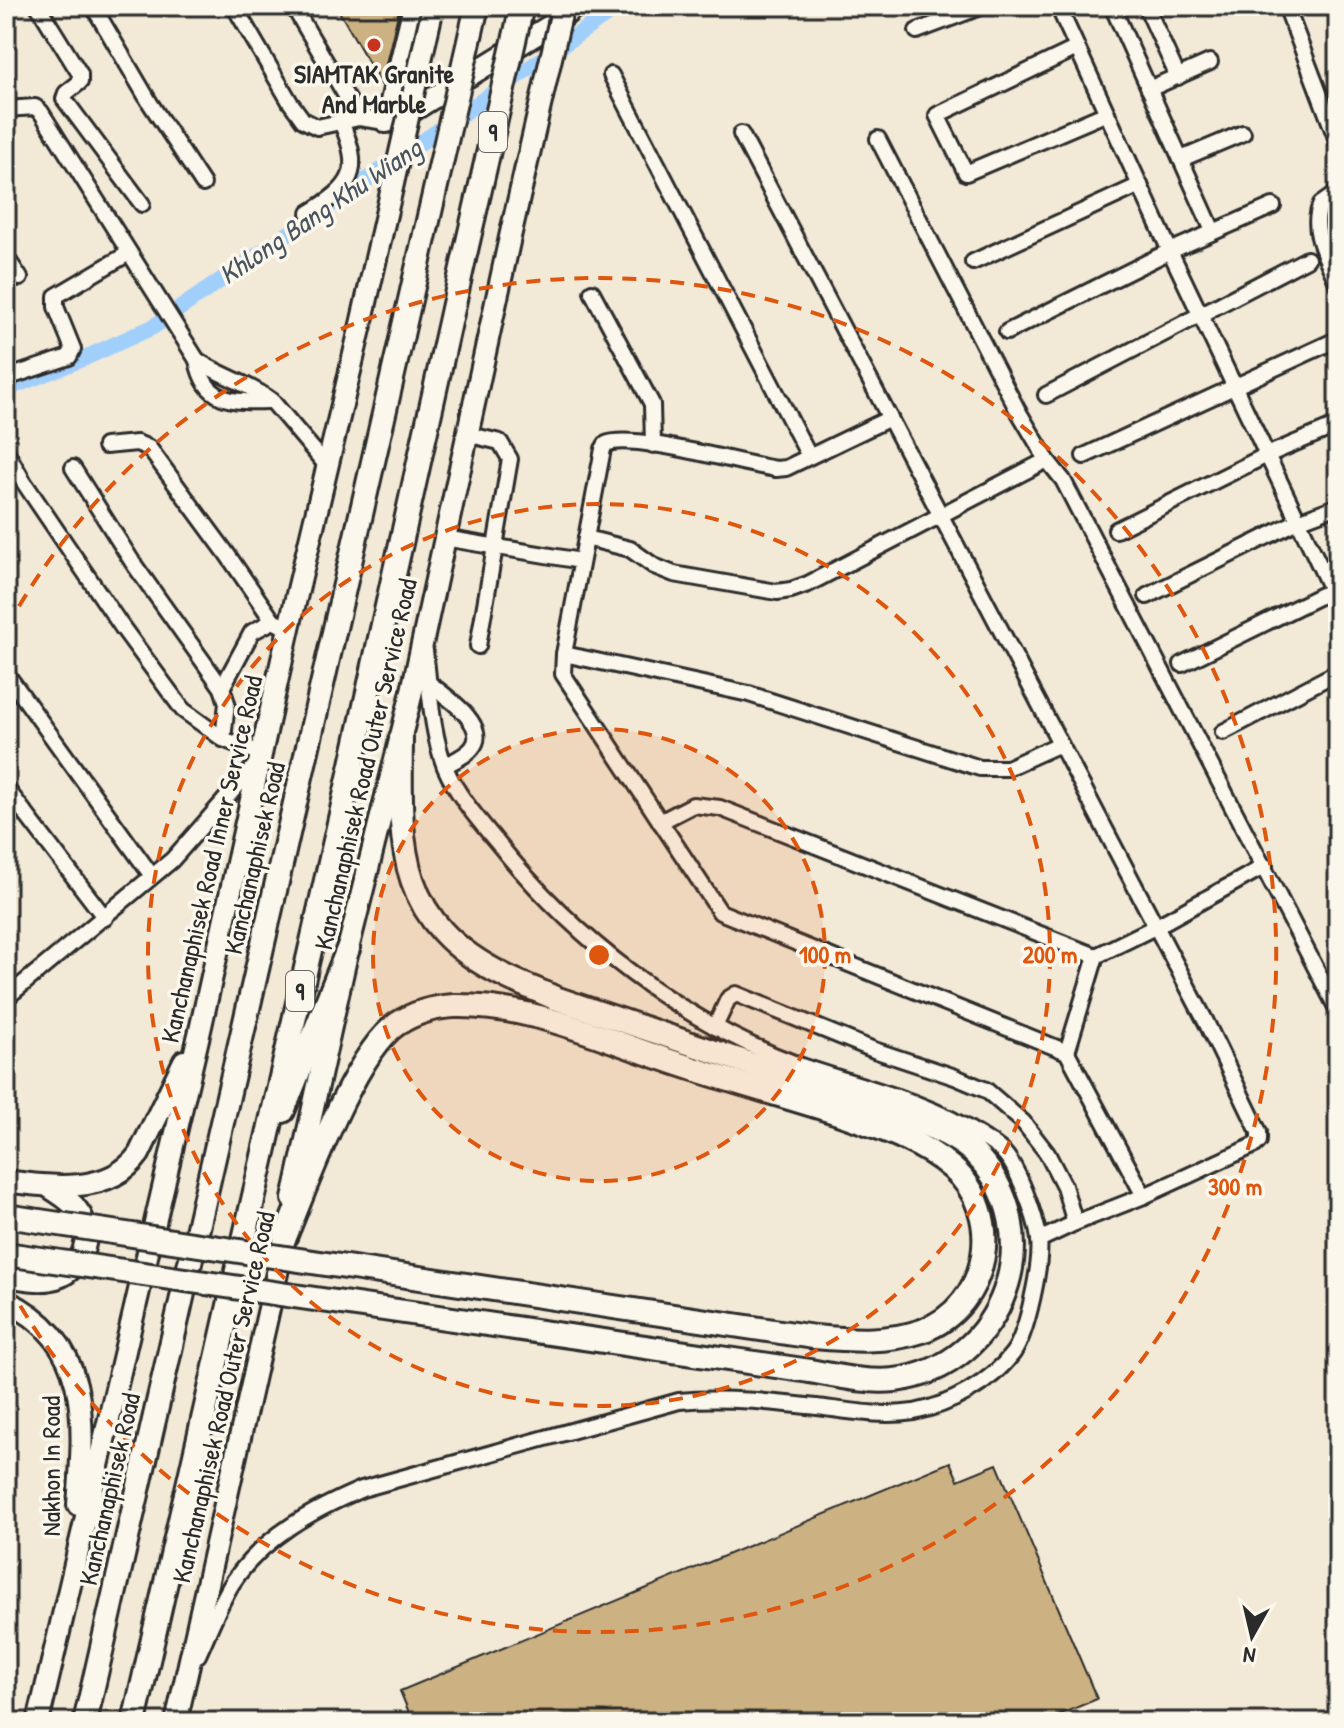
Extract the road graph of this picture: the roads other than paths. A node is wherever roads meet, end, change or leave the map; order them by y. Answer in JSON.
{"nodes":[{"id":1,"x":38,"y":6,"type":"edge"},
{"id":2,"x":93,"y":6,"type":"edge"},
{"id":3,"x":234,"y":6,"type":"edge"},
{"id":4,"x":293,"y":6,"type":"edge"},
{"id":5,"x":477,"y":6,"type":"edge"},
{"id":6,"x":522,"y":6,"type":"edge"},
{"id":7,"x":563,"y":6,"type":"edge"},
{"id":8,"x":575,"y":6,"type":"edge"},
{"id":9,"x":983,"y":6,"type":"edge"},
{"id":10,"x":1058,"y":6,"type":"edge"},
{"id":11,"x":1112,"y":6,"type":"edge"},
{"id":12,"x":1146,"y":6,"type":"edge"},
{"id":13,"x":1286,"y":6,"type":"edge"},
{"id":14,"x":426,"y":9,"type":"edge"},
{"id":15,"x":917,"y":31,"type":"dead end"},
{"id":16,"x":1077,"y":48,"type":"junction"},
{"id":17,"x":1210,"y":62,"type":"dead end"},
{"id":18,"x":611,"y":75,"type":"dead end"},
{"id":19,"x":1178,"y":77,"type":"junction"},
{"id":20,"x":1149,"y":89,"type":"junction"},
{"id":21,"x":6,"y":109,"type":"edge"},
{"id":22,"x":1107,"y":113,"type":"junction"},
{"id":23,"x":359,"y":118,"type":"junction"},
{"id":24,"x":341,"y":122,"type":"junction"},
{"id":25,"x":386,"y":122,"type":"junction"},
{"id":26,"x":1243,"y":133,"type":"dead end"},
{"id":27,"x":741,"y":134,"type":"dead end"},
{"id":28,"x":878,"y":139,"type":"dead end"},
{"id":29,"x":1338,"y":143,"type":"edge"},
{"id":30,"x":1181,"y":159,"type":"junction"},
{"id":31,"x":203,"y":184,"type":"dead end"},
{"id":32,"x":1140,"y":185,"type":"junction"},
{"id":33,"x":1338,"y":192,"type":"edge"},
{"id":34,"x":142,"y":204,"type":"dead end"},
{"id":35,"x":1273,"y":206,"type":"dead end"},
{"id":36,"x":309,"y":213,"type":"dead end"},
{"id":37,"x":1213,"y":231,"type":"junction"},
{"id":38,"x":1170,"y":251,"type":"junction"},
{"id":39,"x":129,"y":253,"type":"junction"},
{"id":40,"x":6,"y":257,"type":"edge"},
{"id":41,"x":1307,"y":259,"type":"dead end"},
{"id":42,"x":973,"y":262,"type":"dead end"},
{"id":43,"x":20,"y":278,"type":"dead end"},
{"id":44,"x":1338,"y":285,"type":"edge"},
{"id":45,"x":592,"y":292,"type":"dead end"},
{"id":46,"x":1201,"y":316,"type":"junction"},
{"id":47,"x":1007,"y":332,"type":"dead end"},
{"id":48,"x":1338,"y":339,"type":"edge"},
{"id":49,"x":6,"y":378,"type":"edge"},
{"id":50,"x":1234,"y":385,"type":"junction"},
{"id":51,"x":1046,"y":395,"type":"dead end"},
{"id":52,"x":890,"y":418,"type":"junction"},
{"id":53,"x":1338,"y":425,"type":"edge"},
{"id":54,"x":466,"y":434,"type":"junction"},
{"id":55,"x":653,"y":445,"type":"junction"},
{"id":56,"x":105,"y":446,"type":"dead end"},
{"id":57,"x":6,"y":451,"type":"edge"},
{"id":58,"x":1267,"y":455,"type":"junction"},
{"id":59,"x":809,"y":456,"type":"junction"},
{"id":60,"x":1084,"y":456,"type":"dead end"},
{"id":61,"x":1047,"y":460,"type":"junction"},
{"id":62,"x":327,"y":466,"type":"junction"},
{"id":63,"x":73,"y":468,"type":"dead end"},
{"id":64,"x":1338,"y":506,"type":"edge"},
{"id":65,"x":939,"y":516,"type":"junction"},
{"id":66,"x":1298,"y":521,"type":"junction"},
{"id":67,"x":1116,"y":530,"type":"dead end"},
{"id":68,"x":444,"y":538,"type":"junction"},
{"id":69,"x":586,"y":538,"type":"junction"},
{"id":70,"x":497,"y":546,"type":"junction"},
{"id":71,"x":581,"y":561,"type":"junction"},
{"id":72,"x":1335,"y":588,"type":"edge"},
{"id":73,"x":1147,"y":596,"type":"dead end"},
{"id":74,"x":1338,"y":604,"type":"edge"},
{"id":75,"x":281,"y":625,"type":"junction"},
{"id":76,"x":423,"y":639,"type":"junction"},
{"id":77,"x":478,"y":646,"type":"dead end"},
{"id":78,"x":564,"y":654,"type":"junction"},
{"id":79,"x":1182,"y":664,"type":"dead end"},
{"id":80,"x":1338,"y":672,"type":"edge"},
{"id":81,"x":6,"y":673,"type":"edge"},
{"id":82,"x":430,"y":684,"type":"junction"},
{"id":83,"x":222,"y":688,"type":"junction"},
{"id":84,"x":1223,"y":732,"type":"dead end"},
{"id":85,"x":401,"y":738,"type":"junction"},
{"id":86,"x":223,"y":739,"type":"junction"},
{"id":87,"x":1060,"y":744,"type":"junction"},
{"id":88,"x":260,"y":757,"type":"junction"},
{"id":89,"x":445,"y":766,"type":"junction"},
{"id":90,"x":6,"y":788,"type":"edge"},
{"id":91,"x":660,"y":822,"type":"junction"},
{"id":92,"x":1265,"y":866,"type":"junction"},
{"id":93,"x":152,"y":876,"type":"junction"},
{"id":94,"x":105,"y":918,"type":"junction"},
{"id":95,"x":1155,"y":927,"type":"junction"},
{"id":96,"x":348,"y":949,"type":"junction"},
{"id":97,"x":1096,"y":956,"type":"junction"},
{"id":98,"x":6,"y":998,"type":"edge"},
{"id":99,"x":1338,"y":1011,"type":"edge"},
{"id":100,"x":201,"y":1026,"type":"junction"},
{"id":101,"x":715,"y":1027,"type":"junction"},
{"id":102,"x":1067,"y":1052,"type":"junction"},
{"id":103,"x":266,"y":1143,"type":"junction"},
{"id":104,"x":6,"y":1181,"type":"edge"},
{"id":105,"x":49,"y":1187,"type":"junction"},
{"id":106,"x":1144,"y":1196,"type":"junction"},
{"id":107,"x":6,"y":1216,"type":"edge"},
{"id":108,"x":1075,"y":1223,"type":"junction"},
{"id":109,"x":285,"y":1237,"type":"junction"},
{"id":110,"x":1039,"y":1240,"type":"junction"},
{"id":111,"x":6,"y":1254,"type":"edge"},
{"id":112,"x":6,"y":1276,"type":"edge"},
{"id":113,"x":6,"y":1301,"type":"edge"},
{"id":114,"x":74,"y":1565,"type":"junction"},
{"id":115,"x":187,"y":1679,"type":"junction"},
{"id":116,"x":38,"y":1722,"type":"edge"},
{"id":117,"x":85,"y":1722,"type":"edge"},
{"id":118,"x":134,"y":1722,"type":"edge"},
{"id":119,"x":176,"y":1722,"type":"edge"}],
"edges":[{"from":1,"to":34,"type":"street"},
{"from":2,"to":31,"type":"street"},
{"from":3,"to":24,"type":"street"},
{"from":4,"to":23,"type":"street"},
{"from":5,"to":117,"type":"main road","name":"Kanchanaphisek Road","number":"9","bridge":true},
{"from":6,"to":103,"type":"main road","number":"9","bridge":true},
{"from":7,"to":54,"type":"main road","name":"Kanchanaphisek Road Outer Service Road","bridge":true},
{"from":8,"to":25,"type":"main road"},
{"from":9,"to":15,"type":"street"},
{"from":10,"to":16,"type":"street"},
{"from":11,"to":20,"type":"street"},
{"from":12,"to":19,"type":"street"},
{"from":13,"to":29,"type":"street"},
{"from":14,"to":25,"type":"main road"},
{"from":14,"to":62,"type":"main road","name":"Kanchanaphisek Road Inner Service Road","bridge":true},
{"from":16,"to":22,"type":"street"},
{"from":16,"to":22,"type":"street"},
{"from":17,"to":19,"type":"street"},
{"from":18,"to":59,"type":"street"},
{"from":19,"to":20,"type":"street"},
{"from":20,"to":30,"type":"street"},
{"from":21,"to":39,"type":"street"},
{"from":22,"to":32,"type":"street"},
{"from":23,"to":24,"type":"street"},
{"from":23,"to":25,"type":"street"},
{"from":24,"to":36,"type":"street"},
{"from":26,"to":30,"type":"street"},
{"from":27,"to":52,"type":"street"},
{"from":28,"to":61,"type":"street"},
{"from":30,"to":37,"type":"street"},
{"from":32,"to":38,"type":"street"},
{"from":32,"to":42,"type":"street"},
{"from":33,"to":44,"type":"street"},
{"from":35,"to":37,"type":"street"},
{"from":37,"to":38,"type":"street"},
{"from":38,"to":46,"type":"street"},
{"from":38,"to":47,"type":"street"},
{"from":39,"to":49,"type":"street"},
{"from":39,"to":62,"type":"street"},
{"from":40,"to":43,"type":"street"},
{"from":41,"to":46,"type":"street"},
{"from":45,"to":55,"type":"street"},
{"from":46,"to":50,"type":"street"},
{"from":46,"to":51,"type":"street"},
{"from":48,"to":50,"type":"street"},
{"from":50,"to":58,"type":"street"},
{"from":50,"to":60,"type":"street"},
{"from":52,"to":59,"type":"street"},
{"from":52,"to":65,"type":"street"},
{"from":53,"to":58,"type":"street"},
{"from":54,"to":68,"type":"main road","name":"Kanchanaphisek Road Outer Service Road"},
{"from":54,"to":70,"type":"street"},
{"from":55,"to":59,"type":"street"},
{"from":55,"to":69,"type":"street"},
{"from":56,"to":75,"type":"street"},
{"from":57,"to":86,"type":"street"},
{"from":58,"to":66,"type":"street"},
{"from":58,"to":67,"type":"street"},
{"from":61,"to":65,"type":"street"},
{"from":61,"to":92,"type":"street"},
{"from":62,"to":75,"type":"main road","name":"Kanchanaphisek Road Inner Service Road"},
{"from":63,"to":83,"type":"street"},
{"from":64,"to":66,"type":"street"},
{"from":65,"to":69,"type":"street"},
{"from":65,"to":87,"type":"street"},
{"from":66,"to":72,"type":"street"},
{"from":66,"to":73,"type":"street"},
{"from":68,"to":70,"type":"street"},
{"from":68,"to":76,"type":"main road","name":"Kanchanaphisek Road Outer Service Road"},
{"from":69,"to":71,"type":"street"},
{"from":70,"to":71,"type":"street"},
{"from":70,"to":77,"type":"street"},
{"from":71,"to":78,"type":"street"},
{"from":72,"to":74,"type":"street"},
{"from":72,"to":79,"type":"street"},
{"from":75,"to":83,"type":"street"},
{"from":75,"to":88,"type":"main road","name":"Kanchanaphisek Road Inner Service Road"},
{"from":76,"to":82,"type":"street"},
{"from":76,"to":85,"type":"main road","name":"Kanchanaphisek Road Outer Service Road"},
{"from":78,"to":87,"type":"street"},
{"from":78,"to":91,"type":"street"},
{"from":80,"to":84,"type":"street"},
{"from":81,"to":93,"type":"street"},
{"from":82,"to":89,"type":"street"},
{"from":82,"to":89,"type":"street"},
{"from":83,"to":86,"type":"street"},
{"from":85,"to":96,"type":"main road","name":"Kanchanaphisek Road Outer Service Road"},
{"from":85,"to":111,"type":"main road","bridge":true},
{"from":86,"to":88,"type":"street"},
{"from":87,"to":95,"type":"street"},
{"from":88,"to":93,"type":"street"},
{"from":88,"to":100,"type":"main road","name":"Kanchanaphisek Road Inner Service Road"},
{"from":89,"to":101,"type":"street"},
{"from":90,"to":94,"type":"street"},
{"from":91,"to":97,"type":"street"},
{"from":91,"to":102,"type":"street"},
{"from":92,"to":95,"type":"street"},
{"from":92,"to":99,"type":"street"},
{"from":93,"to":94,"type":"street"},
{"from":94,"to":98,"type":"street"},
{"from":95,"to":97,"type":"street"},
{"from":95,"to":106,"type":"street"},
{"from":96,"to":103,"type":"main road"},
{"from":96,"to":109,"type":"main road","name":"Kanchanaphisek Road Outer Service Road"},
{"from":97,"to":102,"type":"street"},
{"from":100,"to":105,"type":"main road"},
{"from":100,"to":114,"type":"main road","name":"Kanchanaphisek Road Inner Service Road"},
{"from":101,"to":108,"type":"street"},
{"from":101,"to":110,"type":"street"},
{"from":102,"to":106,"type":"street"},
{"from":103,"to":118,"type":"main road","number":"9"},
{"from":104,"to":105,"type":"main road"},
{"from":105,"to":112,"type":"main road"},
{"from":106,"to":108,"type":"street"},
{"from":107,"to":109,"type":"main road","bridge":true},
{"from":108,"to":110,"type":"street"},
{"from":109,"to":115,"type":"main road","name":"Kanchanaphisek Road Outer Service Road"},
{"from":110,"to":115,"type":"street"},
{"from":113,"to":114,"type":"main road","name":"Nakhon In Road"},
{"from":114,"to":116,"type":"main road","name":"Kanchanaphisek Road Inner Service Road"},
{"from":115,"to":119,"type":"main road","name":"Kanchanaphisek Road Outer Service Road"}]}
